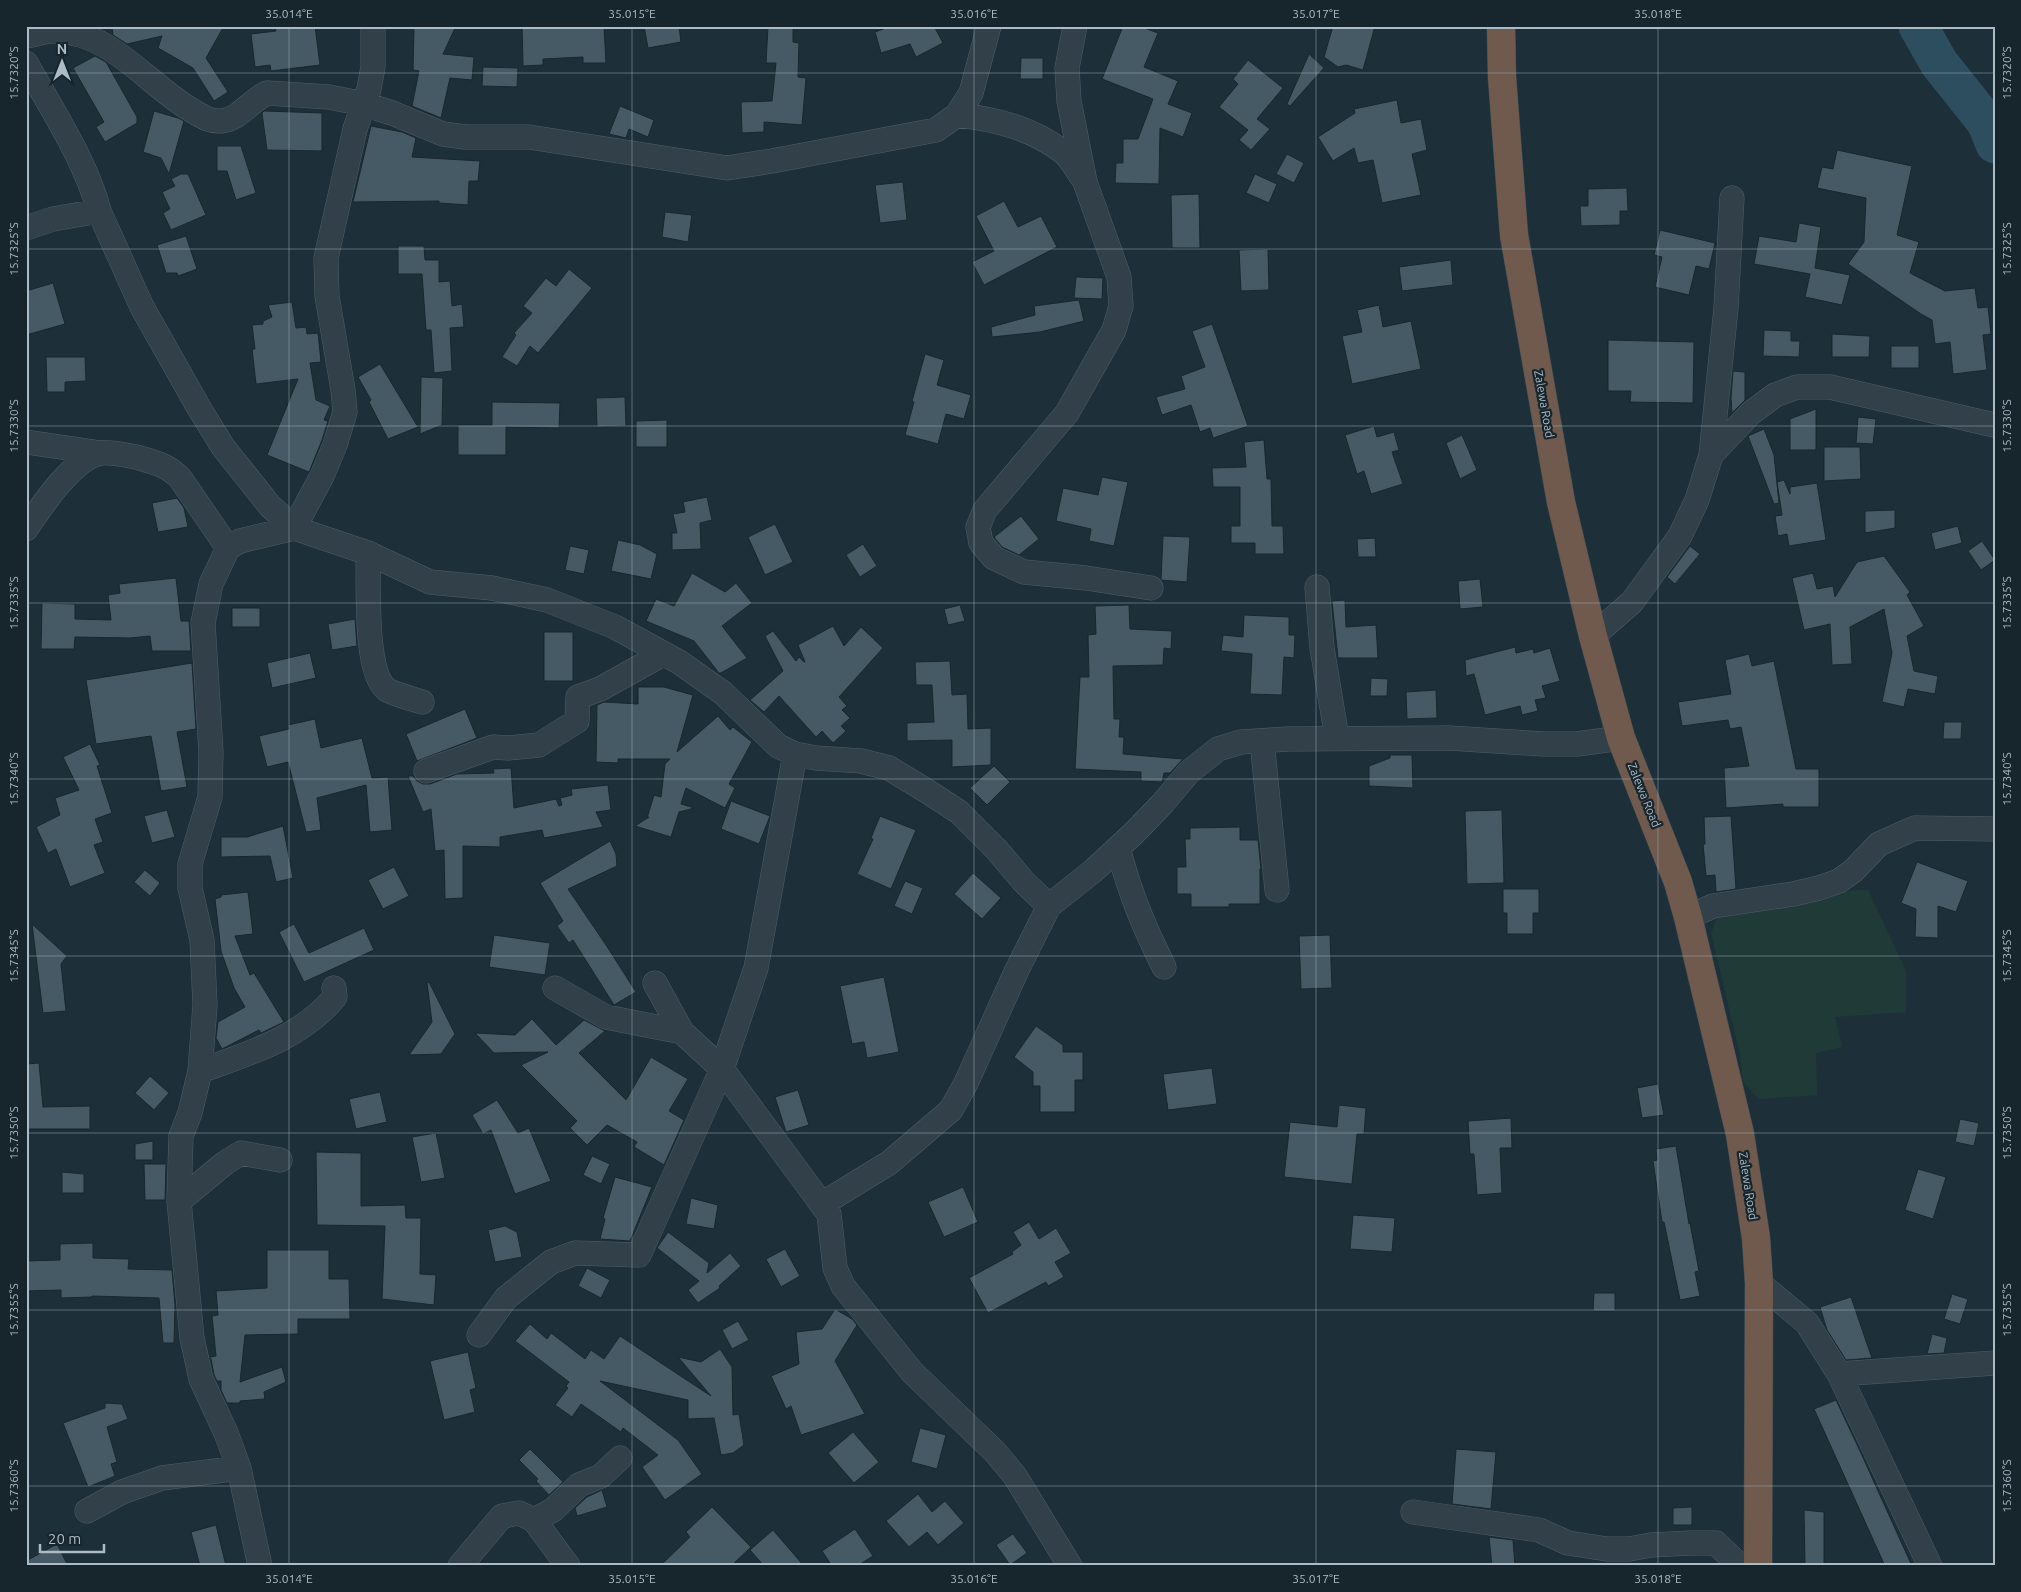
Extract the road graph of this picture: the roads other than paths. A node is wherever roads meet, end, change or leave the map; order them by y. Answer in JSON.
{"nodes":[{"id":1,"x":373,"y":26,"type":"edge"},
{"id":2,"x":989,"y":26,"type":"edge"},
{"id":3,"x":1075,"y":26,"type":"edge"},
{"id":4,"x":1501,"y":26,"type":"edge"},
{"id":5,"x":26,"y":36,"type":"edge"},
{"id":6,"x":26,"y":63,"type":"edge"},
{"id":7,"x":364,"y":104,"type":"junction"},
{"id":8,"x":957,"y":115,"type":"junction"},
{"id":9,"x":1086,"y":182,"type":"junction"},
{"id":10,"x":1732,"y":198,"type":"dead end"},
{"id":11,"x":99,"y":211,"type":"junction"},
{"id":12,"x":26,"y":228,"type":"edge"},
{"id":13,"x":1994,"y":425,"type":"edge"},
{"id":14,"x":26,"y":442,"type":"edge"},
{"id":15,"x":101,"y":453,"type":"junction"},
{"id":16,"x":1711,"y":455,"type":"junction"},
{"id":17,"x":294,"y":528,"type":"junction"},
{"id":18,"x":26,"y":529,"type":"edge"},
{"id":19,"x":228,"y":548,"type":"junction"},
{"id":20,"x":368,"y":553,"type":"junction"},
{"id":21,"x":1317,"y":587,"type":"dead end"},
{"id":22,"x":1151,"y":588,"type":"dead end"},
{"id":23,"x":1593,"y":636,"type":"junction"},
{"id":24,"x":663,"y":654,"type":"junction"},
{"id":25,"x":422,"y":702,"type":"dead end"},
{"id":26,"x":1337,"y":738,"type":"junction"},
{"id":27,"x":1621,"y":738,"type":"junction"},
{"id":28,"x":1262,"y":741,"type":"junction"},
{"id":29,"x":795,"y":754,"type":"junction"},
{"id":30,"x":426,"y":771,"type":"dead end"},
{"id":31,"x":1995,"y":829,"type":"edge"},
{"id":32,"x":1118,"y":848,"type":"junction"},
{"id":33,"x":1277,"y":890,"type":"dead end"},
{"id":34,"x":1049,"y":906,"type":"junction"},
{"id":35,"x":1688,"y":917,"type":"junction"},
{"id":36,"x":1164,"y":967,"type":"dead end"},
{"id":37,"x":656,"y":983,"type":"dead end"},
{"id":38,"x":334,"y":988,"type":"dead end"},
{"id":39,"x":554,"y":988,"type":"dead end"},
{"id":40,"x":682,"y":1032,"type":"junction"},
{"id":41,"x":722,"y":1069,"type":"junction"},
{"id":42,"x":200,"y":1071,"type":"junction"},
{"id":43,"x":280,"y":1160,"type":"dead end"},
{"id":44,"x":179,"y":1201,"type":"junction"},
{"id":45,"x":822,"y":1204,"type":"junction"},
{"id":46,"x":1760,"y":1283,"type":"junction"},
{"id":47,"x":479,"y":1335,"type":"dead end"},
{"id":48,"x":1995,"y":1362,"type":"edge"},
{"id":49,"x":1839,"y":1374,"type":"junction"},
{"id":50,"x":620,"y":1458,"type":"dead end"},
{"id":51,"x":239,"y":1468,"type":"junction"},
{"id":52,"x":87,"y":1511,"type":"dead end"},
{"id":53,"x":1413,"y":1512,"type":"dead end"},
{"id":54,"x":534,"y":1520,"type":"junction"},
{"id":55,"x":260,"y":1566,"type":"edge"},
{"id":56,"x":460,"y":1566,"type":"edge"},
{"id":57,"x":568,"y":1566,"type":"edge"},
{"id":58,"x":1070,"y":1566,"type":"edge"},
{"id":59,"x":1740,"y":1566,"type":"edge"},
{"id":60,"x":1758,"y":1566,"type":"edge"},
{"id":61,"x":1930,"y":1566,"type":"edge"}],
"edges":[{"from":1,"to":7,"type":"street"},
{"from":2,"to":8,"type":"street"},
{"from":3,"to":9,"type":"street"},
{"from":4,"to":23,"type":"highway","name":"Zalewa Road"},
{"from":5,"to":7,"type":"street"},
{"from":6,"to":11,"type":"street"},
{"from":7,"to":8,"type":"street"},
{"from":7,"to":17,"type":"street"},
{"from":8,"to":9,"type":"street"},
{"from":9,"to":22,"type":"street"},
{"from":10,"to":16,"type":"street"},
{"from":11,"to":12,"type":"street"},
{"from":11,"to":17,"type":"street"},
{"from":13,"to":16,"type":"street"},
{"from":14,"to":15,"type":"street"},
{"from":15,"to":18,"type":"street"},
{"from":15,"to":19,"type":"street"},
{"from":16,"to":23,"type":"street"},
{"from":17,"to":19,"type":"street"},
{"from":17,"to":20,"type":"street"},
{"from":19,"to":42,"type":"street"},
{"from":20,"to":24,"type":"street"},
{"from":20,"to":25,"type":"street"},
{"from":21,"to":26,"type":"street"},
{"from":23,"to":27,"type":"highway","name":"Zalewa Road"},
{"from":24,"to":29,"type":"street"},
{"from":24,"to":30,"type":"street"},
{"from":26,"to":27,"type":"street"},
{"from":26,"to":28,"type":"street"},
{"from":27,"to":35,"type":"highway","name":"Zalewa Road"},
{"from":28,"to":32,"type":"street"},
{"from":28,"to":33,"type":"street"},
{"from":29,"to":34,"type":"street"},
{"from":29,"to":41,"type":"street"},
{"from":31,"to":35,"type":"street"},
{"from":32,"to":34,"type":"street"},
{"from":32,"to":36,"type":"street"},
{"from":34,"to":45,"type":"street"},
{"from":35,"to":46,"type":"highway","name":"Zalewa Road"},
{"from":37,"to":40,"type":"street"},
{"from":38,"to":42,"type":"street"},
{"from":39,"to":40,"type":"street"},
{"from":40,"to":41,"type":"street"},
{"from":41,"to":45,"type":"street"},
{"from":41,"to":47,"type":"street"},
{"from":42,"to":44,"type":"street"},
{"from":43,"to":44,"type":"street"},
{"from":44,"to":51,"type":"street"},
{"from":45,"to":58,"type":"street"},
{"from":46,"to":49,"type":"street"},
{"from":46,"to":60,"type":"highway","name":"Zalewa Road"},
{"from":48,"to":49,"type":"street"},
{"from":49,"to":61,"type":"street"},
{"from":50,"to":54,"type":"street"},
{"from":51,"to":52,"type":"street"},
{"from":51,"to":55,"type":"street"},
{"from":53,"to":59,"type":"street"},
{"from":54,"to":56,"type":"street"},
{"from":54,"to":57,"type":"street"}]}
